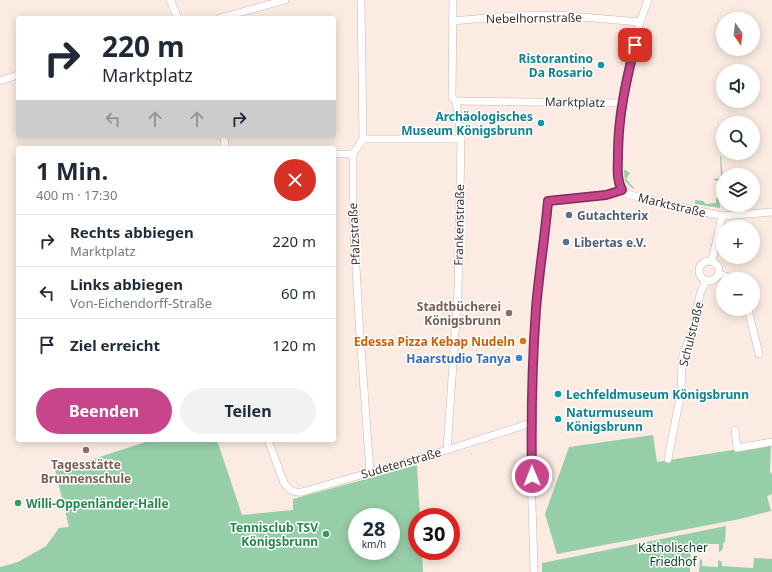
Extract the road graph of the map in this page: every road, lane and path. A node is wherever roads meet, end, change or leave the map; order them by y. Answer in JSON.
{"nodes":[{"id":1,"x":170,"y":0,"type":"edge"},
{"id":2,"x":285,"y":0,"type":"edge"},
{"id":3,"x":361,"y":0,"type":"edge"},
{"id":4,"x":453,"y":0,"type":"edge"},
{"id":5,"x":648,"y":0,"type":"edge"},
{"id":6,"x":272,"y":2,"type":"edge"},
{"id":7,"x":177,"y":16,"type":"edge"},
{"id":8,"x":226,"y":16,"type":"edge"},
{"id":9,"x":452,"y":21,"type":"junction"},
{"id":10,"x":640,"y":22,"type":"junction"},
{"id":11,"x":16,"y":76,"type":"edge"},
{"id":12,"x":0,"y":81,"type":"edge"},
{"id":13,"x":456,"y":101,"type":"junction"},
{"id":14,"x":622,"y":103,"type":"junction"},
{"id":15,"x":363,"y":139,"type":"junction"},
{"id":16,"x":461,"y":139,"type":"junction"},
{"id":17,"x":336,"y":154,"type":"edge"},
{"id":18,"x":353,"y":154,"type":"junction"},
{"id":19,"x":622,"y":190,"type":"junction"},
{"id":20,"x":772,"y":212,"type":"edge"},
{"id":21,"x":722,"y":216,"type":"junction"},
{"id":22,"x":712,"y":261,"type":"junction"},
{"id":23,"x":719,"y":272,"type":"edge"},
{"id":24,"x":716,"y":277,"type":"edge"},
{"id":25,"x":706,"y":281,"type":"junction"},
{"id":26,"x":750,"y":316,"type":"edge"},
{"id":27,"x":759,"y":354,"type":"dead end"},
{"id":28,"x":531,"y":423,"type":"junction"},
{"id":29,"x":734,"y":430,"type":"dead end"},
{"id":30,"x":269,"y":442,"type":"edge"},
{"id":31,"x":772,"y":442,"type":"edge"},
{"id":32,"x":447,"y":450,"type":"junction"},
{"id":33,"x":668,"y":459,"type":"dead end"},
{"id":34,"x":370,"y":472,"type":"junction"},
{"id":35,"x":534,"y":572,"type":"edge"}],
"edges":[{"from":1,"to":7,"type":"street"},
{"from":2,"to":6,"type":"street"},
{"from":3,"to":15,"type":"street"},
{"from":4,"to":9,"type":"street","name":"Frankenstraße"},
{"from":5,"to":10,"type":"street"},
{"from":6,"to":8,"type":"street"},
{"from":9,"to":10,"type":"street","name":"Nebelhornstraße"},
{"from":9,"to":13,"type":"street","name":"Frankenstraße"},
{"from":10,"to":14,"type":"street"},
{"from":11,"to":12,"type":"street"},
{"from":13,"to":14,"type":"street","name":"Marktplatz"},
{"from":13,"to":16,"type":"street","name":"Frankenstraße"},
{"from":14,"to":19,"type":"street"},
{"from":15,"to":16,"type":"street"},
{"from":15,"to":18,"type":"street"},
{"from":16,"to":32,"type":"street","name":"Frankenstraße"},
{"from":17,"to":18,"type":"street"},
{"from":18,"to":34,"type":"street","name":"Pfalzstraße"},
{"from":19,"to":21,"type":"street","name":"Marktstraße"},
{"from":19,"to":28,"type":"street"},
{"from":20,"to":21,"type":"street","name":"Marktstraße"},
{"from":21,"to":22,"type":"street"},
{"from":22,"to":23,"type":"street"},
{"from":22,"to":25,"type":"street"},
{"from":24,"to":25,"type":"street"},
{"from":25,"to":33,"type":"street","name":"Schulstraße"},
{"from":26,"to":27,"type":"street"},
{"from":28,"to":32,"type":"street","name":"Sudetenstraße"},
{"from":28,"to":35,"type":"street"},
{"from":29,"to":31,"type":"street"},
{"from":30,"to":34,"type":"street","name":"Sudetenstraße"},
{"from":32,"to":34,"type":"street","name":"Sudetenstraße"}]}
